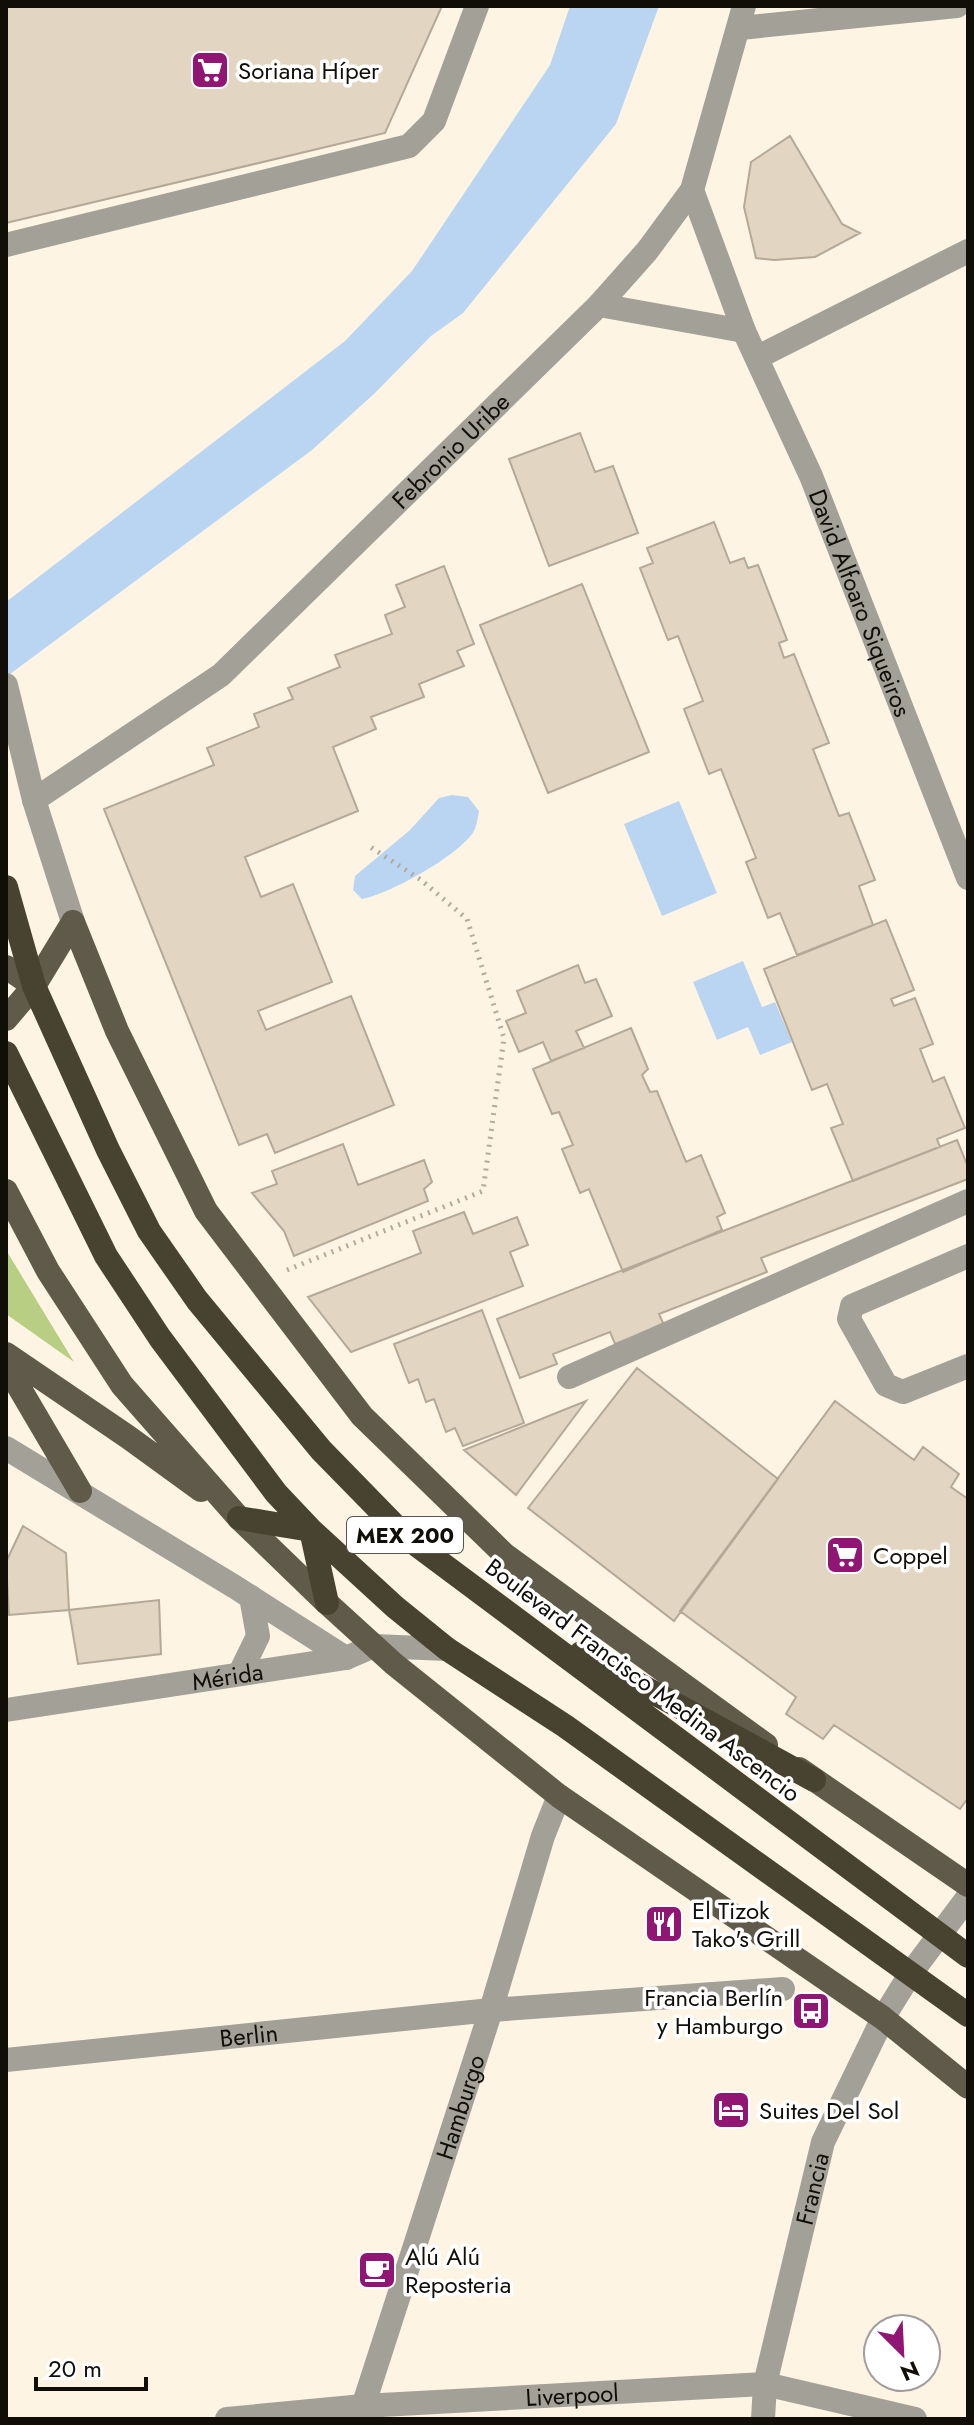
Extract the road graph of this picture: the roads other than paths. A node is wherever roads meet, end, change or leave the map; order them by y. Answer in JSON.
{"nodes":[{"id":1,"x":477,"y":6,"type":"edge"},
{"id":2,"x":957,"y":6,"type":"edge"},
{"id":3,"x":742,"y":17,"type":"edge"},
{"id":4,"x":692,"y":190,"type":"junction"},
{"id":5,"x":6,"y":245,"type":"edge"},
{"id":6,"x":968,"y":251,"type":"edge"},
{"id":7,"x":599,"y":305,"type":"junction"},
{"id":8,"x":744,"y":331,"type":"junction"},
{"id":9,"x":758,"y":357,"type":"junction"},
{"id":10,"x":6,"y":685,"type":"edge"},
{"id":11,"x":34,"y":800,"type":"junction"},
{"id":12,"x":968,"y":878,"type":"edge"},
{"id":13,"x":6,"y":887,"type":"edge"},
{"id":14,"x":73,"y":922,"type":"junction"},
{"id":15,"x":6,"y":967,"type":"edge"},
{"id":16,"x":34,"y":986,"type":"junction"},
{"id":17,"x":6,"y":1019,"type":"edge"},
{"id":18,"x":6,"y":1053,"type":"edge"},
{"id":19,"x":6,"y":1191,"type":"edge"},
{"id":20,"x":968,"y":1201,"type":"edge"},
{"id":21,"x":968,"y":1256,"type":"edge"},
{"id":22,"x":6,"y":1354,"type":"edge"},
{"id":23,"x":6,"y":1365,"type":"edge"},
{"id":24,"x":968,"y":1366,"type":"edge"},
{"id":25,"x":569,"y":1377,"type":"dead end"},
{"id":26,"x":6,"y":1448,"type":"edge"},
{"id":27,"x":80,"y":1491,"type":"junction"},
{"id":28,"x":239,"y":1518,"type":"junction"},
{"id":29,"x":311,"y":1530,"type":"junction"},
{"id":30,"x":251,"y":1597,"type":"junction"},
{"id":31,"x":327,"y":1603,"type":"junction"},
{"id":32,"x":501,"y":1610,"type":"junction"},
{"id":33,"x":374,"y":1646,"type":"junction"},
{"id":34,"x":447,"y":1649,"type":"junction"},
{"id":35,"x":346,"y":1658,"type":"junction"},
{"id":36,"x":240,"y":1673,"type":"junction"},
{"id":37,"x":6,"y":1710,"type":"edge"},
{"id":38,"x":814,"y":1780,"type":"junction"},
{"id":39,"x":559,"y":1796,"type":"junction"},
{"id":40,"x":968,"y":1885,"type":"edge"},
{"id":41,"x":968,"y":1897,"type":"edge"},
{"id":42,"x":939,"y":1936,"type":"junction"},
{"id":43,"x":968,"y":1956,"type":"edge"},
{"id":44,"x":911,"y":1973,"type":"junction"},
{"id":45,"x":783,"y":1989,"type":"dead end"},
{"id":46,"x":491,"y":2010,"type":"junction"},
{"id":47,"x":968,"y":2015,"type":"edge"},
{"id":48,"x":883,"y":2018,"type":"junction"},
{"id":49,"x":6,"y":2060,"type":"edge"},
{"id":50,"x":968,"y":2087,"type":"edge"},
{"id":51,"x":765,"y":2384,"type":"junction"},
{"id":52,"x":361,"y":2413,"type":"edge"},
{"id":53,"x":227,"y":2419,"type":"edge"},
{"id":54,"x":763,"y":2419,"type":"edge"},
{"id":55,"x":915,"y":2419,"type":"edge"}],
"edges":[{"from":1,"to":5,"type":"street"},
{"from":2,"to":3,"type":"street"},
{"from":3,"to":4,"type":"street","name":"Febronio Uribe"},
{"from":4,"to":7,"type":"street","name":"Febronio Uribe"},
{"from":4,"to":8,"type":"street","name":"David Alfoaro Siqueiros"},
{"from":6,"to":9,"type":"street"},
{"from":7,"to":8,"type":"street"},
{"from":7,"to":11,"type":"street","name":"Febronio Uribe"},
{"from":8,"to":9,"type":"street","name":"David Alfoaro Siqueiros"},
{"from":9,"to":12,"type":"street","name":"David Alfoaro Siqueiros"},
{"from":10,"to":11,"type":"street"},
{"from":11,"to":14,"type":"street"},
{"from":13,"to":16,"type":"highway","name":"Boulevard Francisco Medina Ascencio","number":"MEX 200"},
{"from":14,"to":16,"type":"main road"},
{"from":14,"to":38,"type":"main road"},
{"from":15,"to":16,"type":"main road"},
{"from":16,"to":17,"type":"main road"},
{"from":16,"to":32,"type":"highway","name":"Boulevard Francisco Medina Ascencio","number":"MEX 200"},
{"from":18,"to":29,"type":"highway","number":"MEX 200"},
{"from":19,"to":28,"type":"main road"},
{"from":20,"to":25,"type":"street"},
{"from":21,"to":24,"type":"street"},
{"from":22,"to":28,"type":"main road"},
{"from":23,"to":27,"type":"main road"},
{"from":26,"to":27,"type":"street"},
{"from":27,"to":30,"type":"street"},
{"from":28,"to":29,"type":"highway"},
{"from":28,"to":31,"type":"main road"},
{"from":29,"to":31,"type":"highway"},
{"from":29,"to":34,"type":"highway","number":"MEX 200"},
{"from":30,"to":35,"type":"street"},
{"from":30,"to":36,"type":"street"},
{"from":31,"to":33,"type":"main road"},
{"from":32,"to":38,"type":"highway"},
{"from":32,"to":42,"type":"highway","name":"Boulevard Francisco Medina Ascencio","number":"MEX 200"},
{"from":33,"to":34,"type":"street","name":"Mérida"},
{"from":33,"to":35,"type":"street","name":"Mérida"},
{"from":33,"to":39,"type":"main road"},
{"from":34,"to":44,"type":"highway","number":"MEX 200"},
{"from":35,"to":36,"type":"street","name":"Mérida"},
{"from":36,"to":37,"type":"street","name":"Mérida"},
{"from":38,"to":40,"type":"main road"},
{"from":39,"to":46,"type":"street","name":"Hamburgo"},
{"from":39,"to":48,"type":"main road"},
{"from":41,"to":42,"type":"street","name":"Francia"},
{"from":42,"to":43,"type":"highway","name":"Boulevard Francisco Medina Ascencio","number":"MEX 200"},
{"from":42,"to":44,"type":"street","name":"Francia"},
{"from":44,"to":47,"type":"highway","number":"MEX 200"},
{"from":44,"to":48,"type":"street","name":"Francia"},
{"from":45,"to":46,"type":"street","name":"Berlin"},
{"from":46,"to":49,"type":"street","name":"Berlin"},
{"from":46,"to":52,"type":"street","name":"Hamburgo"},
{"from":48,"to":50,"type":"main road"},
{"from":48,"to":51,"type":"street","name":"Francia"},
{"from":51,"to":52,"type":"street","name":"Liverpool"},
{"from":51,"to":54,"type":"street","name":"Francia"},
{"from":51,"to":55,"type":"street","name":"Liverpool"},
{"from":52,"to":53,"type":"street","name":"Liverpool"}]}
